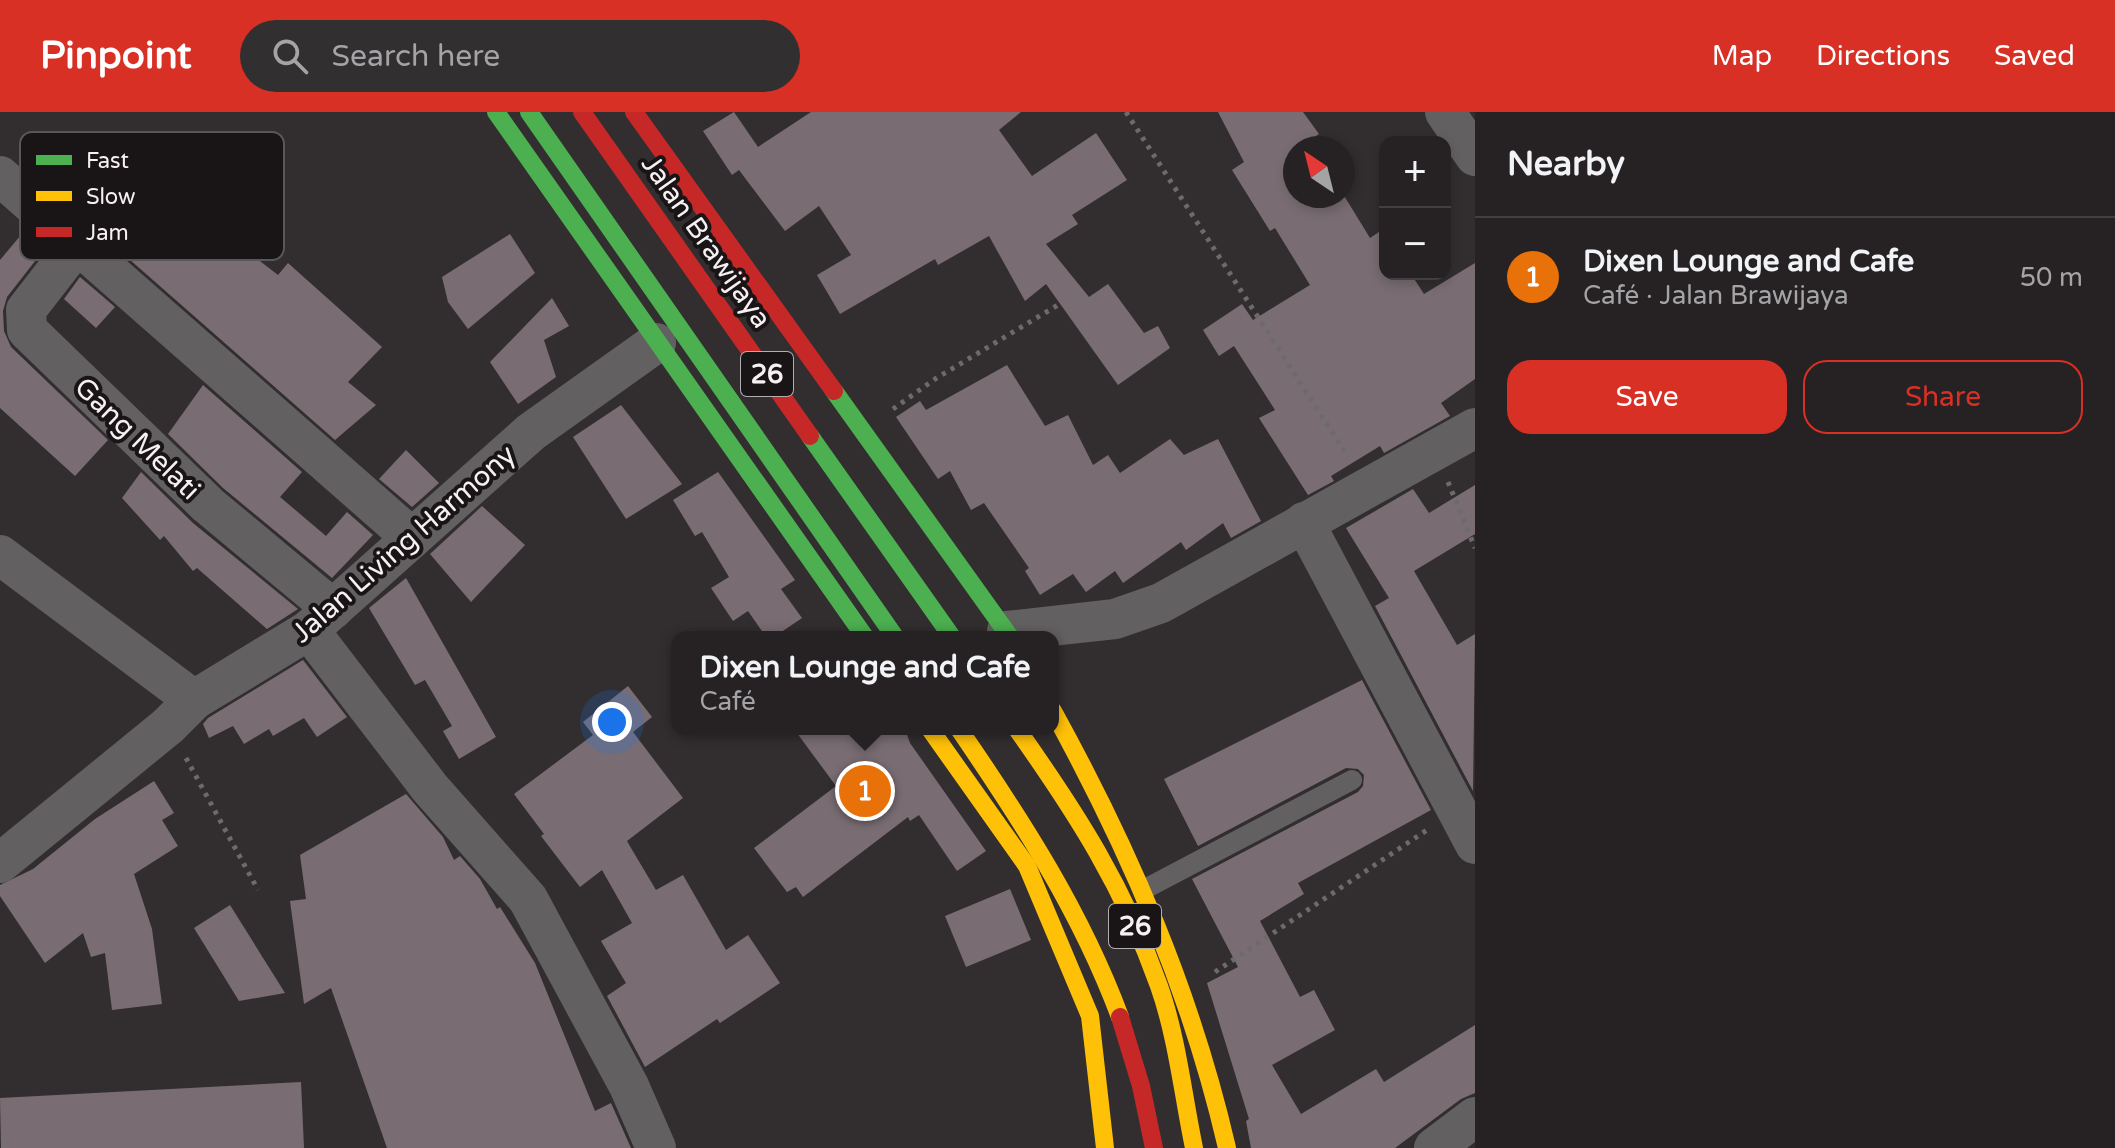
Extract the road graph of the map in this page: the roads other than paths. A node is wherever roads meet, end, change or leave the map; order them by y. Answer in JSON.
{"nodes":[{"id":1,"x":496,"y":112,"type":"edge"},
{"id":2,"x":529,"y":112,"type":"edge"},
{"id":3,"x":582,"y":112,"type":"edge"},
{"id":4,"x":634,"y":112,"type":"edge"},
{"id":5,"x":1445,"y":112,"type":"edge"},
{"id":6,"x":1475,"y":156,"type":"edge"},
{"id":7,"x":0,"y":176,"type":"edge"},
{"id":8,"x":20,"y":193,"type":"edge"},
{"id":9,"x":65,"y":260,"type":"edge"},
{"id":10,"x":97,"y":260,"type":"edge"},
{"id":11,"x":656,"y":343,"type":"junction"},
{"id":12,"x":1475,"y":428,"type":"edge"},
{"id":13,"x":1304,"y":522,"type":"junction"},
{"id":14,"x":412,"y":538,"type":"junction"},
{"id":15,"x":0,"y":555,"type":"edge"},
{"id":16,"x":321,"y":619,"type":"junction"},
{"id":17,"x":861,"y":631,"type":"edge"},
{"id":18,"x":891,"y":631,"type":"edge"},
{"id":19,"x":948,"y":631,"type":"edge"},
{"id":20,"x":1007,"y":631,"type":"edge"},
{"id":21,"x":1030,"y":631,"type":"edge"},
{"id":22,"x":181,"y":713,"type":"junction"},
{"id":23,"x":1059,"y":721,"type":"edge"},
{"id":24,"x":934,"y":735,"type":"edge"},
{"id":25,"x":963,"y":735,"type":"edge"},
{"id":26,"x":1021,"y":735,"type":"edge"},
{"id":27,"x":1352,"y":780,"type":"dead end"},
{"id":28,"x":1466,"y":827,"type":"edge"},
{"id":29,"x":0,"y":863,"type":"edge"},
{"id":30,"x":1143,"y":890,"type":"junction"},
{"id":31,"x":1475,"y":1117,"type":"edge"},
{"id":32,"x":656,"y":1148,"type":"edge"},
{"id":33,"x":1105,"y":1148,"type":"edge"},
{"id":34,"x":1154,"y":1148,"type":"edge"},
{"id":35,"x":1194,"y":1148,"type":"edge"},
{"id":36,"x":1227,"y":1148,"type":"edge"},
{"id":37,"x":1434,"y":1148,"type":"edge"}],
"edges":[{"from":1,"to":11,"type":"main road"},
{"from":2,"to":18,"type":"main road","number":"26"},
{"from":3,"to":19,"type":"main road","name":"Jalan Brawijaya","number":"26"},
{"from":4,"to":20,"type":"main road"},
{"from":5,"to":6,"type":"street"},
{"from":7,"to":8,"type":"street"},
{"from":9,"to":16,"type":"street","name":"Gang Melati"},
{"from":10,"to":14,"type":"street"},
{"from":11,"to":14,"type":"street","name":"Jalan Living Harmony"},
{"from":11,"to":17,"type":"main road"},
{"from":12,"to":13,"type":"street"},
{"from":13,"to":21,"type":"street"},
{"from":13,"to":28,"type":"street"},
{"from":14,"to":16,"type":"street","name":"Jalan Living Harmony"},
{"from":15,"to":22,"type":"street"},
{"from":16,"to":22,"type":"street","name":"Jalan Living Harmony"},
{"from":16,"to":32,"type":"street","name":"Gang Melati"},
{"from":22,"to":29,"type":"street","name":"Jalan Living Harmony"},
{"from":23,"to":30,"type":"main road"},
{"from":24,"to":33,"type":"main road"},
{"from":25,"to":34,"type":"main road","number":"26"},
{"from":26,"to":35,"type":"main road","number":"26"},
{"from":27,"to":30,"type":"lane"},
{"from":30,"to":36,"type":"main road"},
{"from":31,"to":37,"type":"street"}]}
